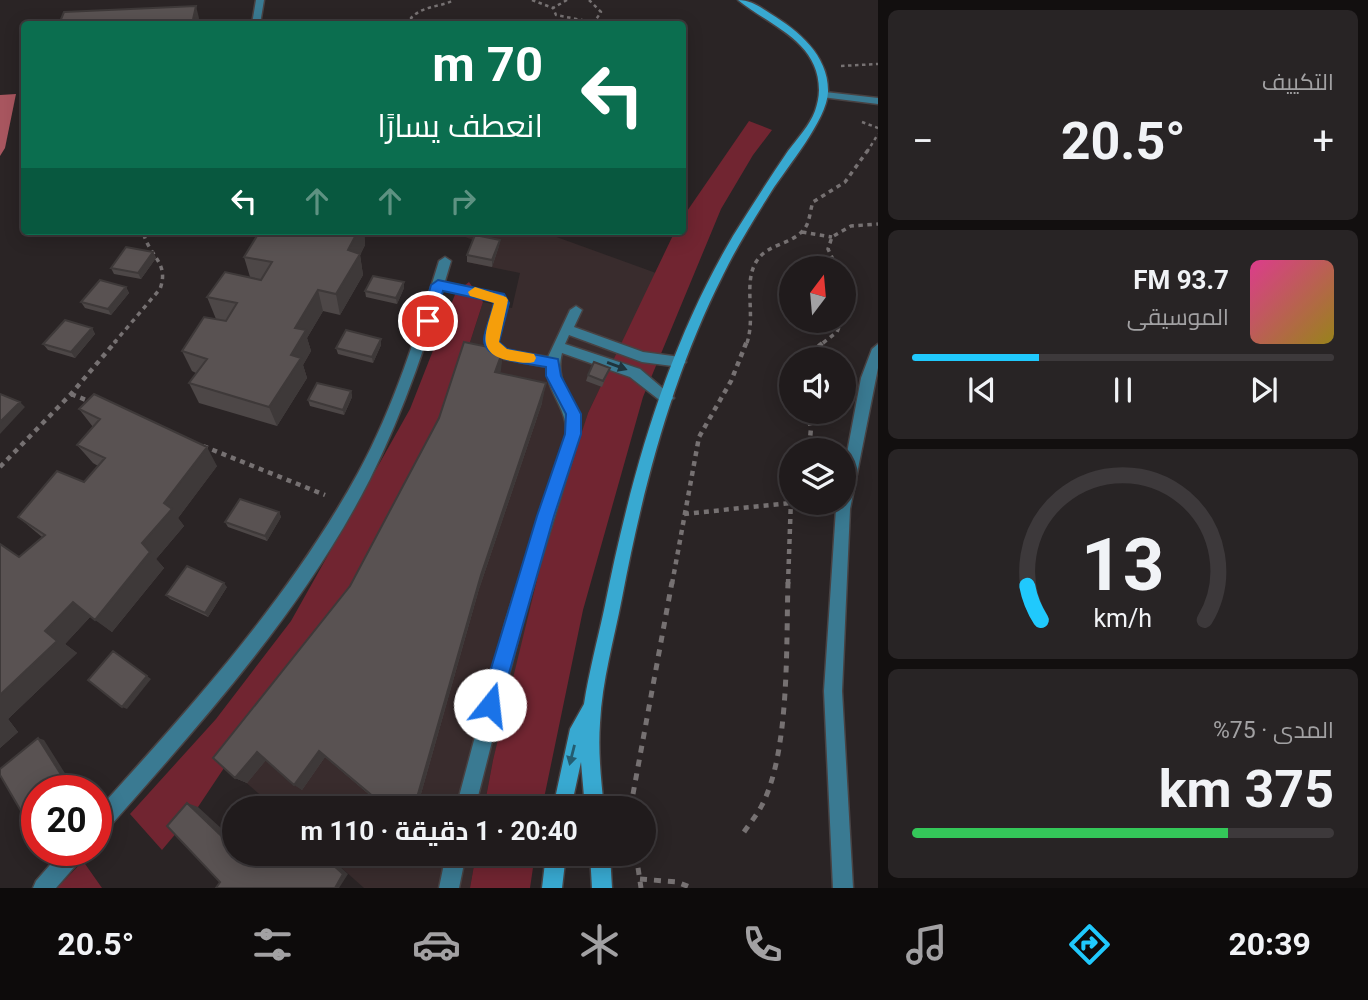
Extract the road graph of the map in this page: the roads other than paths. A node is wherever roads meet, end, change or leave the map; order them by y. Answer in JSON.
{"nodes":[{"id":1,"x":260,"y":0,"type":"edge"},
{"id":2,"x":742,"y":0,"type":"edge"},
{"id":3,"x":256,"y":21,"type":"edge"},
{"id":4,"x":825,"y":94,"type":"junction"},
{"id":5,"x":878,"y":101,"type":"edge"},
{"id":6,"x":445,"y":261,"type":"dead end"},
{"id":7,"x":438,"y":285,"type":"junction"},
{"id":8,"x":576,"y":310,"type":"dead end"},
{"id":9,"x":567,"y":329,"type":"junction"},
{"id":10,"x":559,"y":347,"type":"junction"},
{"id":11,"x":878,"y":349,"type":"edge"},
{"id":12,"x":680,"y":362,"type":"junction"},
{"id":13,"x":553,"y":363,"type":"junction"},
{"id":14,"x":667,"y":398,"type":"junction"},
{"id":15,"x":593,"y":705,"type":"junction"},
{"id":16,"x":469,"y":796,"type":"edge"},
{"id":17,"x":565,"y":796,"type":"edge"},
{"id":18,"x":593,"y":796,"type":"edge"},
{"id":19,"x":112,"y":809,"type":"edge"},
{"id":20,"x":62,"y":866,"type":"edge"},
{"id":21,"x":454,"y":866,"type":"edge"},
{"id":22,"x":555,"y":866,"type":"edge"},
{"id":23,"x":601,"y":866,"type":"edge"},
{"id":24,"x":43,"y":888,"type":"edge"},
{"id":25,"x":449,"y":888,"type":"edge"},
{"id":26,"x":552,"y":888,"type":"edge"},
{"id":27,"x":603,"y":888,"type":"edge"},
{"id":28,"x":843,"y":888,"type":"edge"}],
"edges":[{"from":1,"to":3,"type":"street"},
{"from":2,"to":4,"type":"street"},
{"from":4,"to":5,"type":"street"},
{"from":4,"to":12,"type":"street"},
{"from":6,"to":7,"type":"street"},
{"from":7,"to":13,"type":"street"},
{"from":7,"to":19,"type":"street"},
{"from":8,"to":9,"type":"street"},
{"from":9,"to":10,"type":"street"},
{"from":9,"to":12,"type":"street"},
{"from":10,"to":13,"type":"street"},
{"from":10,"to":14,"type":"street","one_way":true},
{"from":11,"to":28,"type":"street"},
{"from":12,"to":14,"type":"street"},
{"from":13,"to":16,"type":"street"},
{"from":14,"to":15,"type":"street"},
{"from":15,"to":17,"type":"street","one_way":true},
{"from":15,"to":18,"type":"street"},
{"from":20,"to":24,"type":"street"},
{"from":21,"to":25,"type":"street"},
{"from":22,"to":26,"type":"street"},
{"from":23,"to":27,"type":"street"}]}
